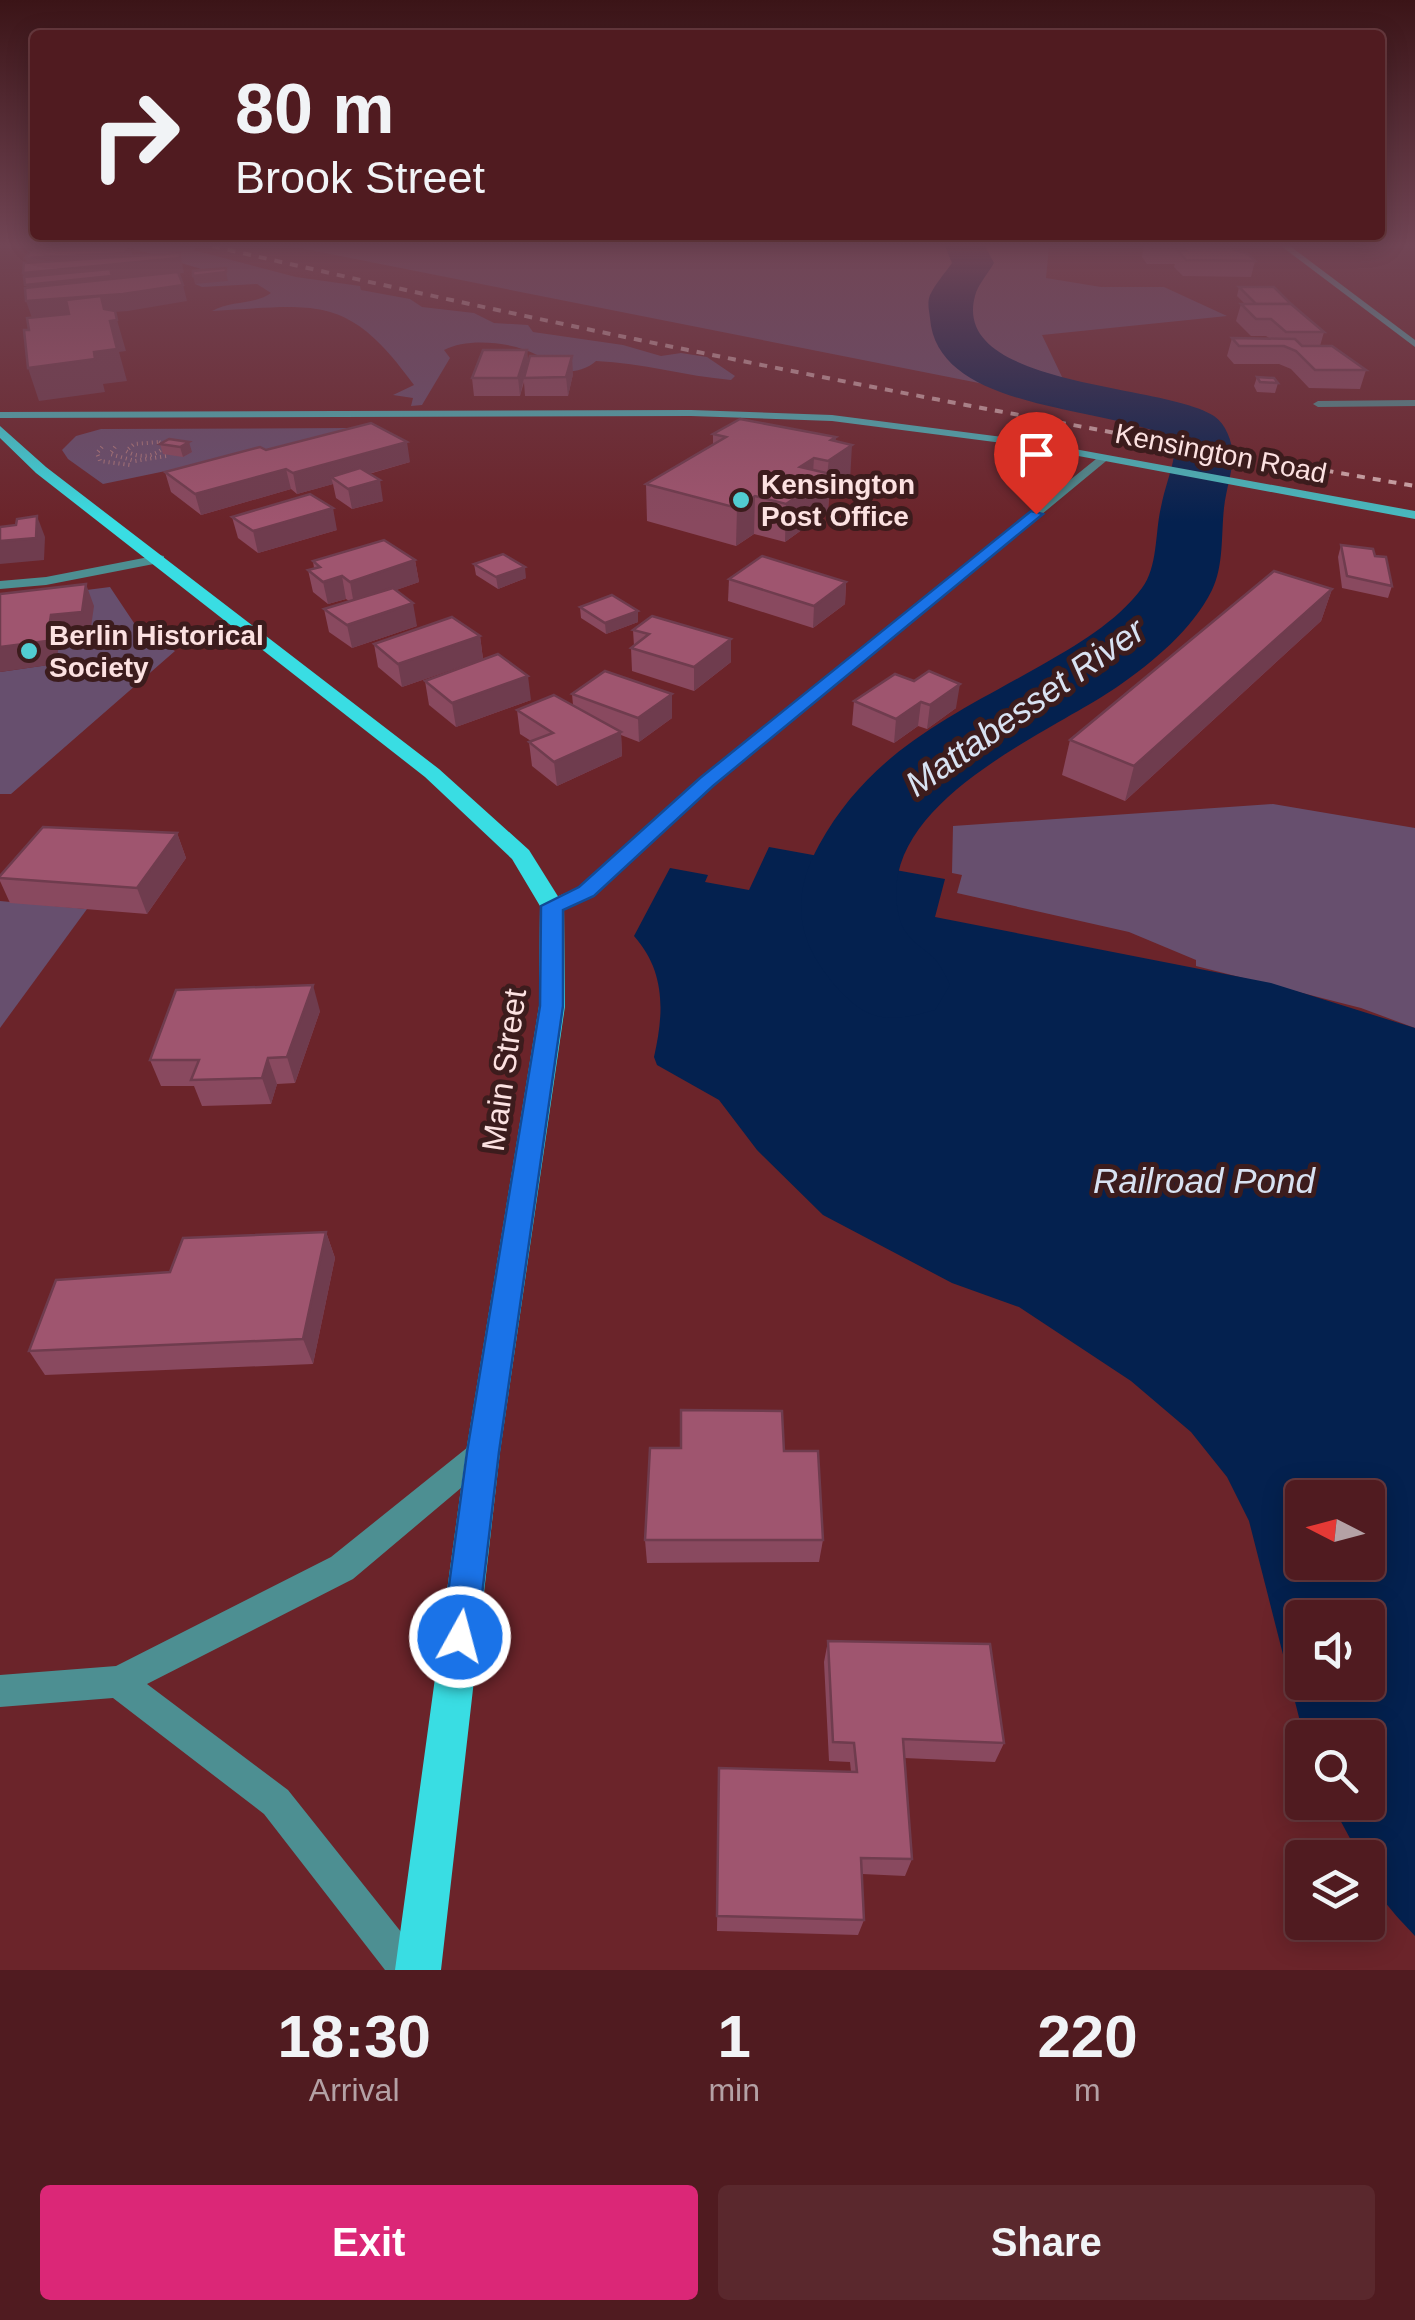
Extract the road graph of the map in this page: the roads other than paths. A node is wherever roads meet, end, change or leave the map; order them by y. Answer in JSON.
{"nodes":[{"id":1,"x":1415,"y":403,"type":"edge"},
{"id":2,"x":1318,"y":404,"type":"dead end"},
{"id":3,"x":0,"y":415,"type":"edge"},
{"id":4,"x":0,"y":430,"type":"edge"},
{"id":5,"x":1105,"y":457,"type":"junction"},
{"id":6,"x":1415,"y":514,"type":"edge"},
{"id":7,"x":158,"y":558,"type":"junction"},
{"id":8,"x":0,"y":585,"type":"edge"},
{"id":9,"x":552,"y":906,"type":"junction"},
{"id":10,"x":483,"y":1452,"type":"junction"},
{"id":11,"x":118,"y":1682,"type":"junction"},
{"id":12,"x":0,"y":1691,"type":"edge"},
{"id":13,"x":408,"y":1970,"type":"edge"},
{"id":14,"x":418,"y":1970,"type":"edge"}],
"edges":[{"from":1,"to":2,"type":"street"},
{"from":3,"to":5,"type":"street","name":"Kensington Road"},
{"from":4,"to":7,"type":"main road"},
{"from":5,"to":6,"type":"street","name":"Kensington Road"},
{"from":5,"to":9,"type":"street"},
{"from":7,"to":8,"type":"street"},
{"from":7,"to":9,"type":"main road"},
{"from":9,"to":10,"type":"main road","name":"Main Street"},
{"from":10,"to":11,"type":"street"},
{"from":10,"to":14,"type":"main road","name":"Main Street"},
{"from":11,"to":12,"type":"street"},
{"from":11,"to":13,"type":"street"}]}
